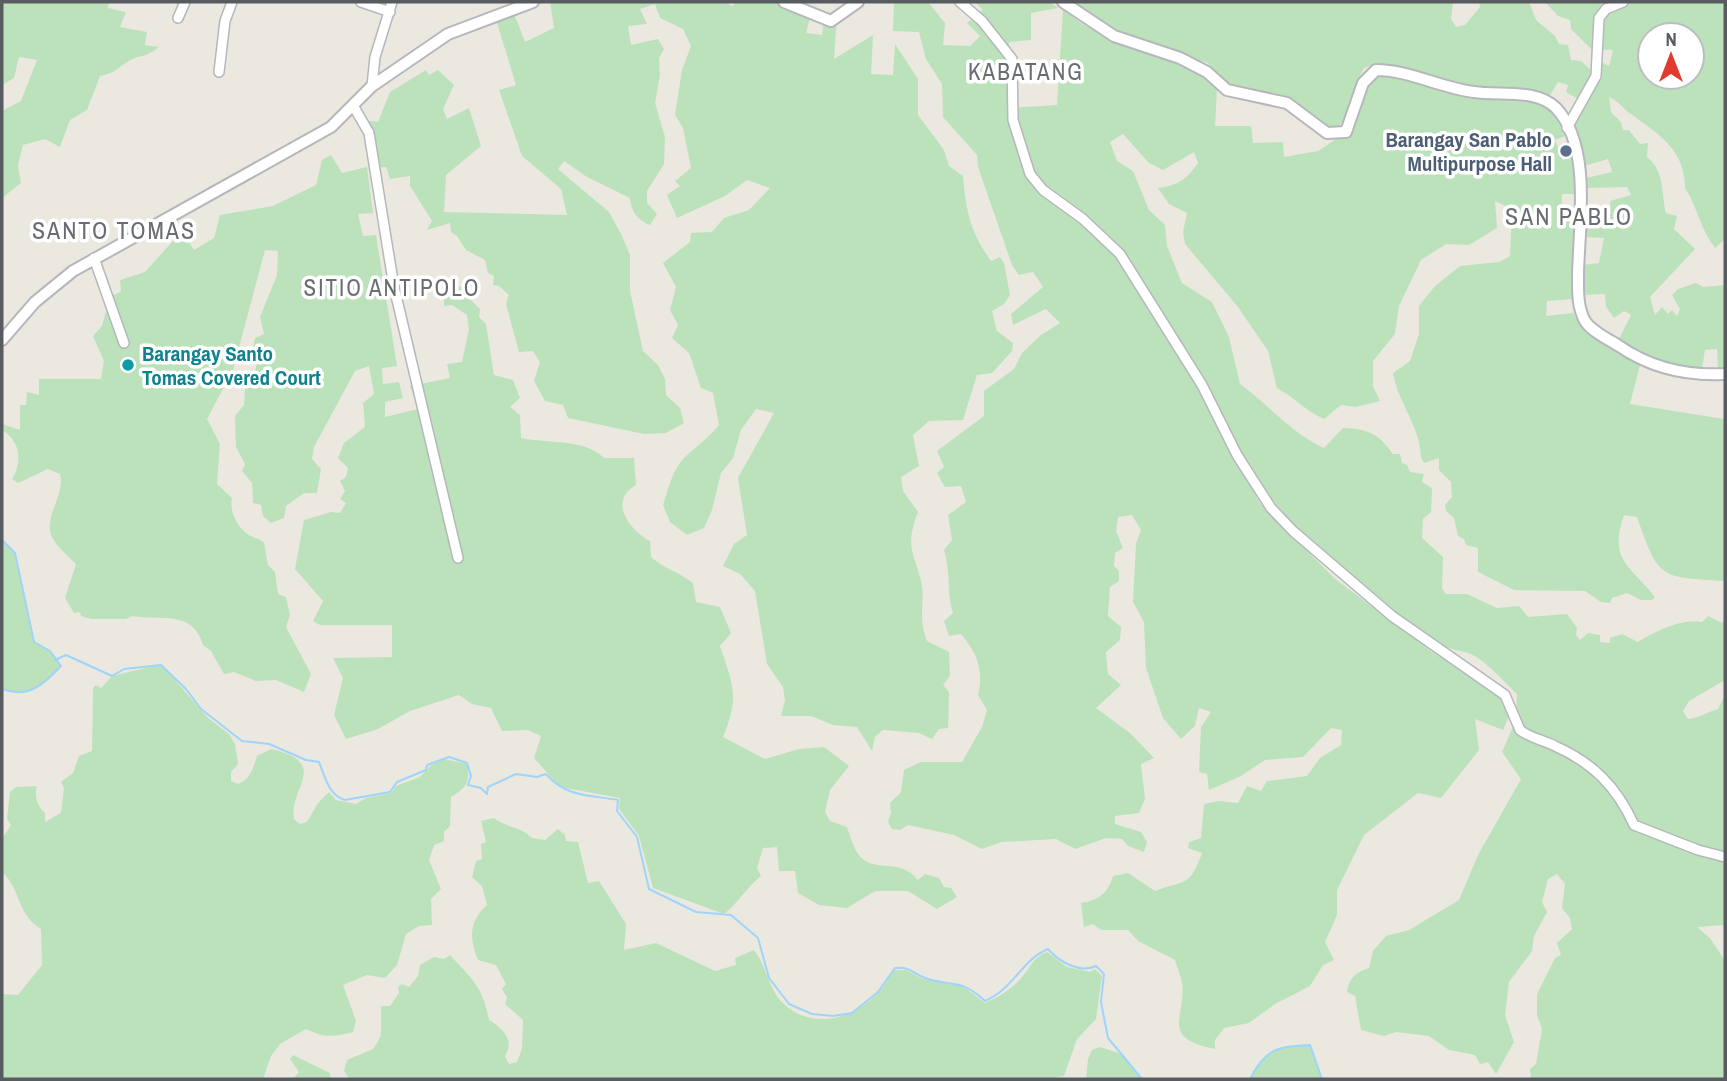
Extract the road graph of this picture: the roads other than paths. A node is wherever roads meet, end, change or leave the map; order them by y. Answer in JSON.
{"nodes":[{"id":1,"x":186,"y":2,"type":"edge"},
{"id":2,"x":232,"y":2,"type":"edge"},
{"id":3,"x":361,"y":2,"type":"edge"},
{"id":4,"x":392,"y":2,"type":"edge"},
{"id":5,"x":533,"y":2,"type":"edge"},
{"id":6,"x":784,"y":2,"type":"edge"},
{"id":7,"x":858,"y":2,"type":"edge"},
{"id":8,"x":960,"y":2,"type":"edge"},
{"id":9,"x":1063,"y":2,"type":"edge"},
{"id":10,"x":1623,"y":2,"type":"edge"},
{"id":11,"x":390,"y":12,"type":"junction"},
{"id":12,"x":178,"y":18,"type":"dead end"},
{"id":13,"x":219,"y":72,"type":"dead end"},
{"id":14,"x":372,"y":86,"type":"junction"},
{"id":15,"x":354,"y":107,"type":"junction"},
{"id":16,"x":1567,"y":128,"type":"junction"},
{"id":17,"x":94,"y":258,"type":"junction"},
{"id":18,"x":2,"y":340,"type":"edge"},
{"id":19,"x":124,"y":343,"type":"dead end"},
{"id":20,"x":1725,"y":374,"type":"edge"},
{"id":21,"x":458,"y":558,"type":"dead end"},
{"id":22,"x":1725,"y":856,"type":"edge"}],
"edges":[{"from":1,"to":12,"type":"street"},
{"from":2,"to":13,"type":"street"},
{"from":3,"to":11,"type":"street"},
{"from":4,"to":11,"type":"street"},
{"from":5,"to":14,"type":"street"},
{"from":6,"to":7,"type":"street"},
{"from":8,"to":22,"type":"street"},
{"from":9,"to":16,"type":"street"},
{"from":10,"to":16,"type":"street"},
{"from":11,"to":14,"type":"street"},
{"from":14,"to":15,"type":"street"},
{"from":15,"to":17,"type":"street"},
{"from":15,"to":21,"type":"street"},
{"from":16,"to":20,"type":"street"},
{"from":17,"to":18,"type":"street"},
{"from":17,"to":19,"type":"street"}]}
